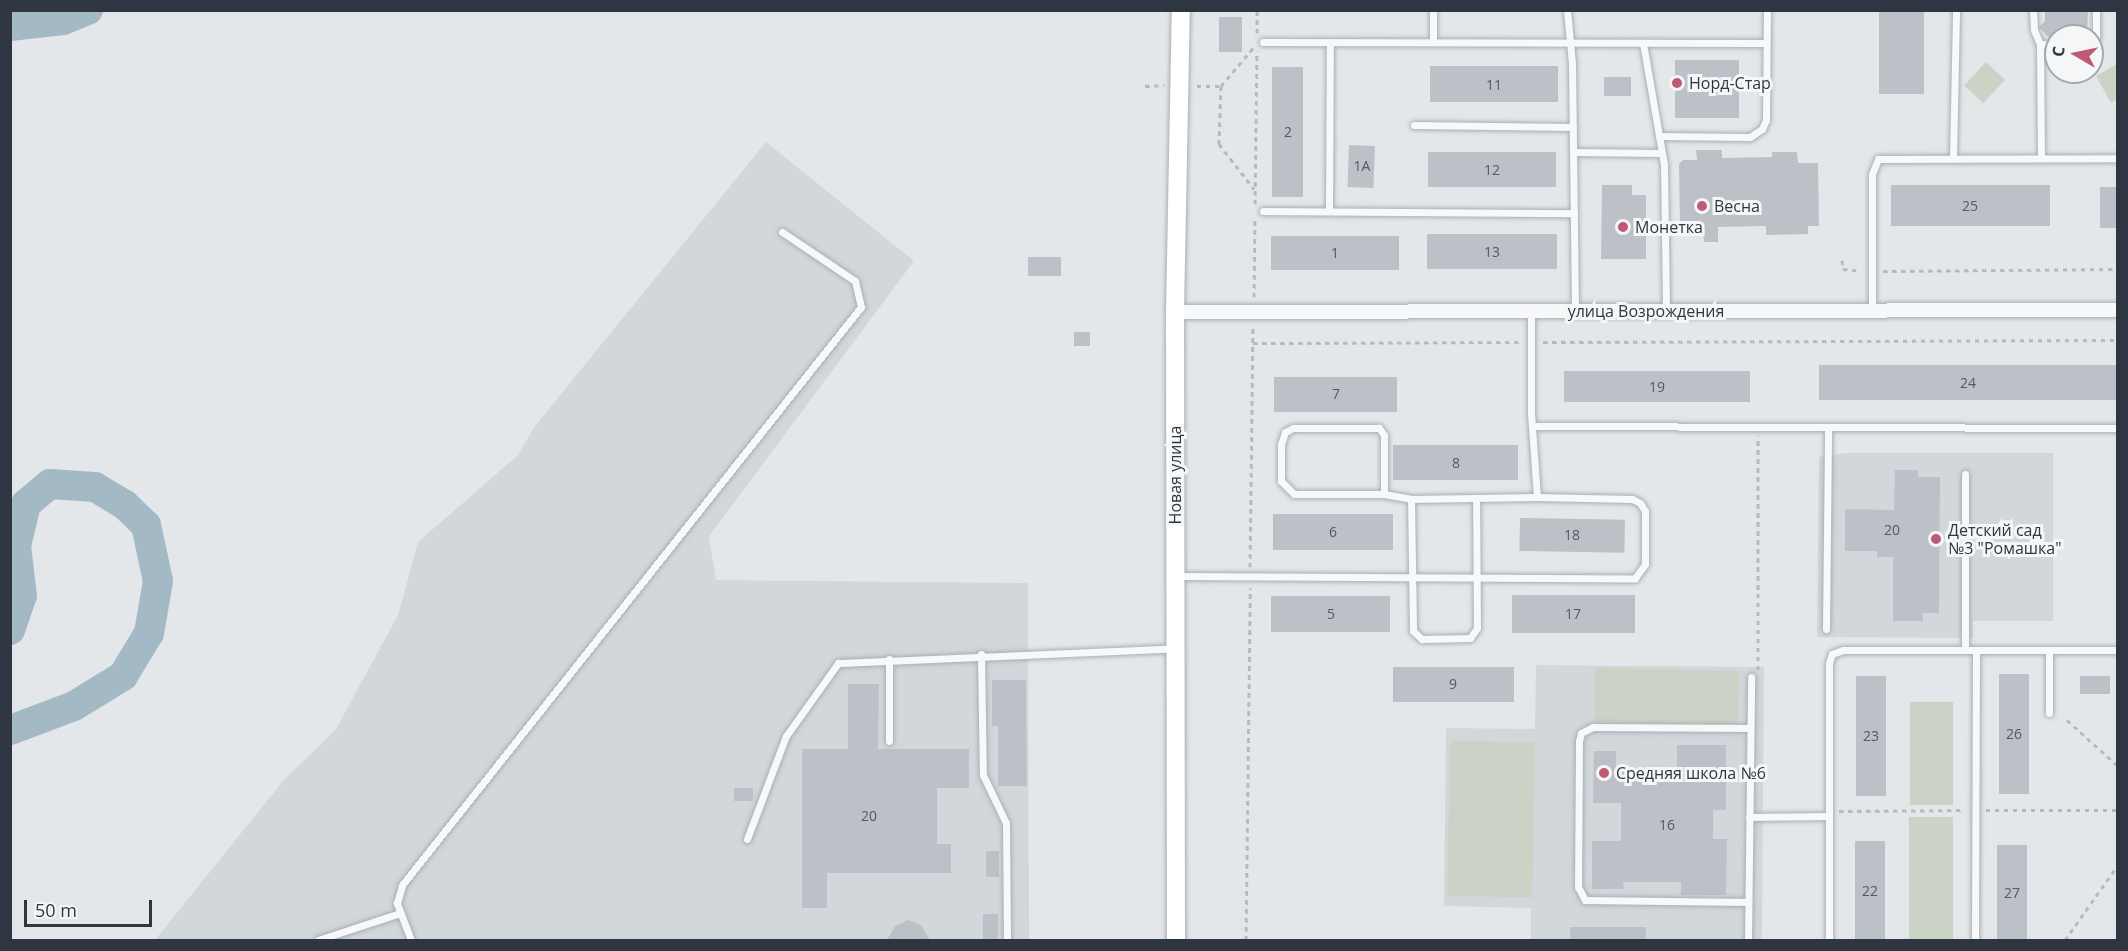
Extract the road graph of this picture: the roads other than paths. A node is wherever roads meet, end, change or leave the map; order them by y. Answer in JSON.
{"nodes":[{"id":1,"x":1181,"y":10,"type":"edge"},
{"id":2,"x":1433,"y":10,"type":"edge"},
{"id":3,"x":1567,"y":10,"type":"edge"},
{"id":4,"x":1767,"y":10,"type":"edge"},
{"id":5,"x":1956,"y":10,"type":"edge"},
{"id":6,"x":2033,"y":10,"type":"edge"},
{"id":7,"x":1330,"y":42,"type":"junction"},
{"id":8,"x":1433,"y":42,"type":"junction"},
{"id":9,"x":1570,"y":42,"type":"junction"},
{"id":10,"x":1260,"y":43,"type":"road end"},
{"id":11,"x":1643,"y":43,"type":"junction"},
{"id":12,"x":1766,"y":43,"type":"junction"},
{"id":13,"x":2040,"y":44,"type":"junction"},
{"id":14,"x":2044,"y":44,"type":"edge"},
{"id":15,"x":1414,"y":125,"type":"dead end"},
{"id":16,"x":1573,"y":127,"type":"junction"},
{"id":17,"x":1659,"y":136,"type":"junction"},
{"id":18,"x":1573,"y":152,"type":"junction"},
{"id":19,"x":1662,"y":153,"type":"junction"},
{"id":20,"x":1953,"y":157,"type":"junction"},
{"id":21,"x":2041,"y":157,"type":"junction"},
{"id":22,"x":2118,"y":158,"type":"edge"},
{"id":23,"x":1329,"y":210,"type":"junction"},
{"id":24,"x":1263,"y":211,"type":"dead end"},
{"id":25,"x":1574,"y":213,"type":"junction"},
{"id":26,"x":782,"y":232,"type":"dead end"},
{"id":27,"x":1872,"y":310,"type":"junction"},
{"id":28,"x":2118,"y":310,"type":"edge"},
{"id":29,"x":1531,"y":311,"type":"junction"},
{"id":30,"x":1575,"y":311,"type":"junction"},
{"id":31,"x":1666,"y":311,"type":"junction"},
{"id":32,"x":1176,"y":312,"type":"junction"},
{"id":33,"x":1533,"y":426,"type":"junction"},
{"id":34,"x":1828,"y":427,"type":"junction"},
{"id":35,"x":2118,"y":428,"type":"edge"},
{"id":36,"x":1965,"y":474,"type":"dead end"},
{"id":37,"x":1384,"y":494,"type":"junction"},
{"id":38,"x":1537,"y":497,"type":"junction"},
{"id":39,"x":1476,"y":498,"type":"junction"},
{"id":40,"x":1411,"y":499,"type":"junction"},
{"id":41,"x":1175,"y":576,"type":"junction"},
{"id":42,"x":1412,"y":577,"type":"junction"},
{"id":43,"x":1477,"y":578,"type":"junction"},
{"id":44,"x":1826,"y":629,"type":"dead end"},
{"id":45,"x":1175,"y":648,"type":"junction"},
{"id":46,"x":1965,"y":650,"type":"junction"},
{"id":47,"x":1976,"y":650,"type":"junction"},
{"id":48,"x":2049,"y":650,"type":"junction"},
{"id":49,"x":2118,"y":650,"type":"edge"},
{"id":50,"x":981,"y":654,"type":"junction"},
{"id":51,"x":889,"y":659,"type":"junction"},
{"id":52,"x":1751,"y":677,"type":"road end"},
{"id":53,"x":2049,"y":713,"type":"dead end"},
{"id":54,"x":1750,"y":728,"type":"junction"},
{"id":55,"x":889,"y":741,"type":"dead end"},
{"id":56,"x":1829,"y":816,"type":"junction"},
{"id":57,"x":1749,"y":817,"type":"junction"},
{"id":58,"x":747,"y":839,"type":"dead end"},
{"id":59,"x":1748,"y":902,"type":"junction"},
{"id":60,"x":400,"y":913,"type":"junction"},
{"id":61,"x":318,"y":940,"type":"edge"},
{"id":62,"x":411,"y":940,"type":"edge"},
{"id":63,"x":1006,"y":940,"type":"edge"},
{"id":64,"x":1176,"y":940,"type":"edge"},
{"id":65,"x":1748,"y":940,"type":"edge"},
{"id":66,"x":1828,"y":940,"type":"edge"},
{"id":67,"x":1975,"y":940,"type":"edge"}],
"edges":[{"from":1,"to":32,"type":"street","name":"Новая улица"},
{"from":2,"to":8,"type":"lane"},
{"from":3,"to":9,"type":"lane"},
{"from":4,"to":12,"type":"lane"},
{"from":5,"to":20,"type":"lane"},
{"from":6,"to":13,"type":"lane"},
{"from":7,"to":8,"type":"lane"},
{"from":7,"to":10,"type":"lane"},
{"from":7,"to":23,"type":"lane"},
{"from":8,"to":9,"type":"lane"},
{"from":9,"to":11,"type":"lane"},
{"from":9,"to":16,"type":"lane"},
{"from":11,"to":12,"type":"lane"},
{"from":11,"to":17,"type":"lane"},
{"from":12,"to":17,"type":"lane"},
{"from":13,"to":14,"type":"lane"},
{"from":13,"to":21,"type":"lane"},
{"from":15,"to":16,"type":"lane"},
{"from":16,"to":18,"type":"lane"},
{"from":17,"to":19,"type":"lane"},
{"from":18,"to":19,"type":"lane"},
{"from":18,"to":25,"type":"lane"},
{"from":19,"to":31,"type":"lane"},
{"from":20,"to":21,"type":"lane"},
{"from":20,"to":27,"type":"lane"},
{"from":21,"to":22,"type":"lane"},
{"from":23,"to":24,"type":"lane"},
{"from":23,"to":25,"type":"lane"},
{"from":25,"to":30,"type":"lane"},
{"from":26,"to":60,"type":"lane"},
{"from":27,"to":28,"type":"street","name":"улица Возрождения"},
{"from":27,"to":31,"type":"street","name":"улица Возрождения"},
{"from":29,"to":30,"type":"street","name":"улица Возрождения"},
{"from":29,"to":32,"type":"street","name":"улица Возрождения"},
{"from":29,"to":33,"type":"lane"},
{"from":30,"to":31,"type":"street","name":"улица Возрождения"},
{"from":32,"to":41,"type":"street","name":"Новая улица"},
{"from":33,"to":34,"type":"lane"},
{"from":33,"to":38,"type":"lane"},
{"from":34,"to":35,"type":"lane"},
{"from":34,"to":44,"type":"lane"},
{"from":36,"to":46,"type":"lane"},
{"from":37,"to":37,"type":"lane"},
{"from":37,"to":40,"type":"lane"},
{"from":38,"to":39,"type":"lane"},
{"from":38,"to":43,"type":"lane"},
{"from":39,"to":40,"type":"lane"},
{"from":39,"to":43,"type":"lane"},
{"from":40,"to":42,"type":"lane"},
{"from":41,"to":42,"type":"lane"},
{"from":41,"to":45,"type":"street","name":"Новая улица"},
{"from":42,"to":43,"type":"lane"},
{"from":42,"to":43,"type":"lane"},
{"from":45,"to":50,"type":"lane"},
{"from":45,"to":64,"type":"street","name":"Новая улица"},
{"from":46,"to":47,"type":"lane"},
{"from":46,"to":56,"type":"lane"},
{"from":47,"to":48,"type":"lane"},
{"from":47,"to":67,"type":"lane"},
{"from":48,"to":49,"type":"lane"},
{"from":48,"to":53,"type":"lane"},
{"from":50,"to":51,"type":"lane"},
{"from":50,"to":63,"type":"lane"},
{"from":51,"to":55,"type":"lane"},
{"from":51,"to":58,"type":"lane"},
{"from":52,"to":54,"type":"lane"},
{"from":54,"to":57,"type":"lane"},
{"from":54,"to":59,"type":"lane"},
{"from":56,"to":57,"type":"lane"},
{"from":56,"to":66,"type":"lane"},
{"from":57,"to":59,"type":"lane"},
{"from":59,"to":65,"type":"lane"},
{"from":60,"to":61,"type":"lane"},
{"from":60,"to":62,"type":"lane"}]}
